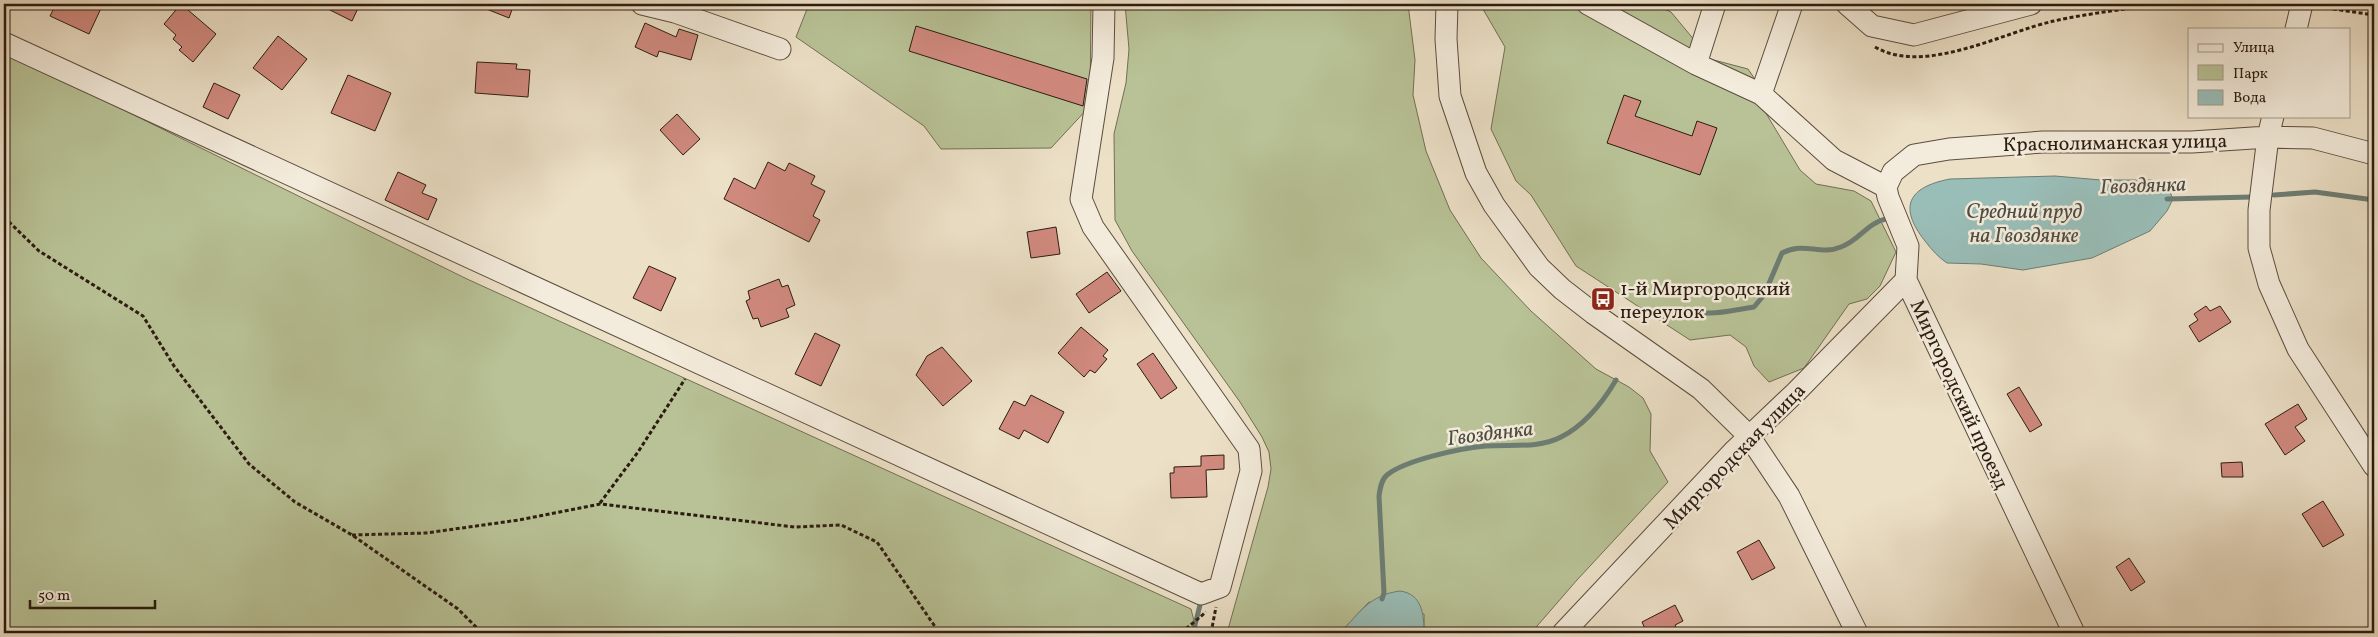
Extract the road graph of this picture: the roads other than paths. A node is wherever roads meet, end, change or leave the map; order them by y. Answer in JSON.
{"nodes":[{"id":1,"x":642,"y":4,"type":"edge"},
{"id":2,"x":1104,"y":4,"type":"edge"},
{"id":3,"x":1447,"y":4,"type":"edge"},
{"id":4,"x":1588,"y":4,"type":"edge"},
{"id":5,"x":1715,"y":4,"type":"edge"},
{"id":6,"x":1792,"y":4,"type":"edge"},
{"id":7,"x":1847,"y":4,"type":"edge"},
{"id":8,"x":2031,"y":4,"type":"edge"},
{"id":9,"x":2302,"y":4,"type":"edge"},
{"id":10,"x":1624,"y":12,"type":"edge"},
{"id":11,"x":2296,"y":28,"type":"edge"},
{"id":12,"x":4,"y":43,"type":"edge"},
{"id":13,"x":780,"y":49,"type":"dead end"},
{"id":14,"x":1696,"y":64,"type":"junction"},
{"id":15,"x":1762,"y":94,"type":"junction"},
{"id":16,"x":2273,"y":118,"type":"edge"},
{"id":17,"x":2268,"y":137,"type":"junction"},
{"id":18,"x":2374,"y":154,"type":"edge"},
{"id":19,"x":1886,"y":187,"type":"junction"},
{"id":20,"x":1906,"y":280,"type":"junction"},
{"id":21,"x":1749,"y":436,"type":"junction"},
{"id":22,"x":2374,"y":466,"type":"edge"},
{"id":23,"x":1563,"y":633,"type":"edge"},
{"id":24,"x":1857,"y":633,"type":"edge"},
{"id":25,"x":2074,"y":633,"type":"edge"}],
"edges":[{"from":1,"to":13,"type":"street"},
{"from":2,"to":12,"type":"street"},
{"from":3,"to":21,"type":"street"},
{"from":4,"to":10,"type":"street"},
{"from":5,"to":14,"type":"street"},
{"from":6,"to":15,"type":"street"},
{"from":7,"to":8,"type":"street"},
{"from":9,"to":11,"type":"street"},
{"from":10,"to":14,"type":"street"},
{"from":14,"to":15,"type":"street"},
{"from":15,"to":19,"type":"street"},
{"from":16,"to":17,"type":"street"},
{"from":17,"to":18,"type":"street","name":"Краснолиманская улица"},
{"from":17,"to":19,"type":"street","name":"Краснолиманская улица"},
{"from":17,"to":22,"type":"street"},
{"from":19,"to":20,"type":"street","name":"Миргородский проезд"},
{"from":20,"to":21,"type":"street","name":"Миргородская улица"},
{"from":20,"to":25,"type":"street","name":"Миргородский проезд"},
{"from":21,"to":23,"type":"street","name":"Миргородская улица"},
{"from":21,"to":24,"type":"street"}]}
